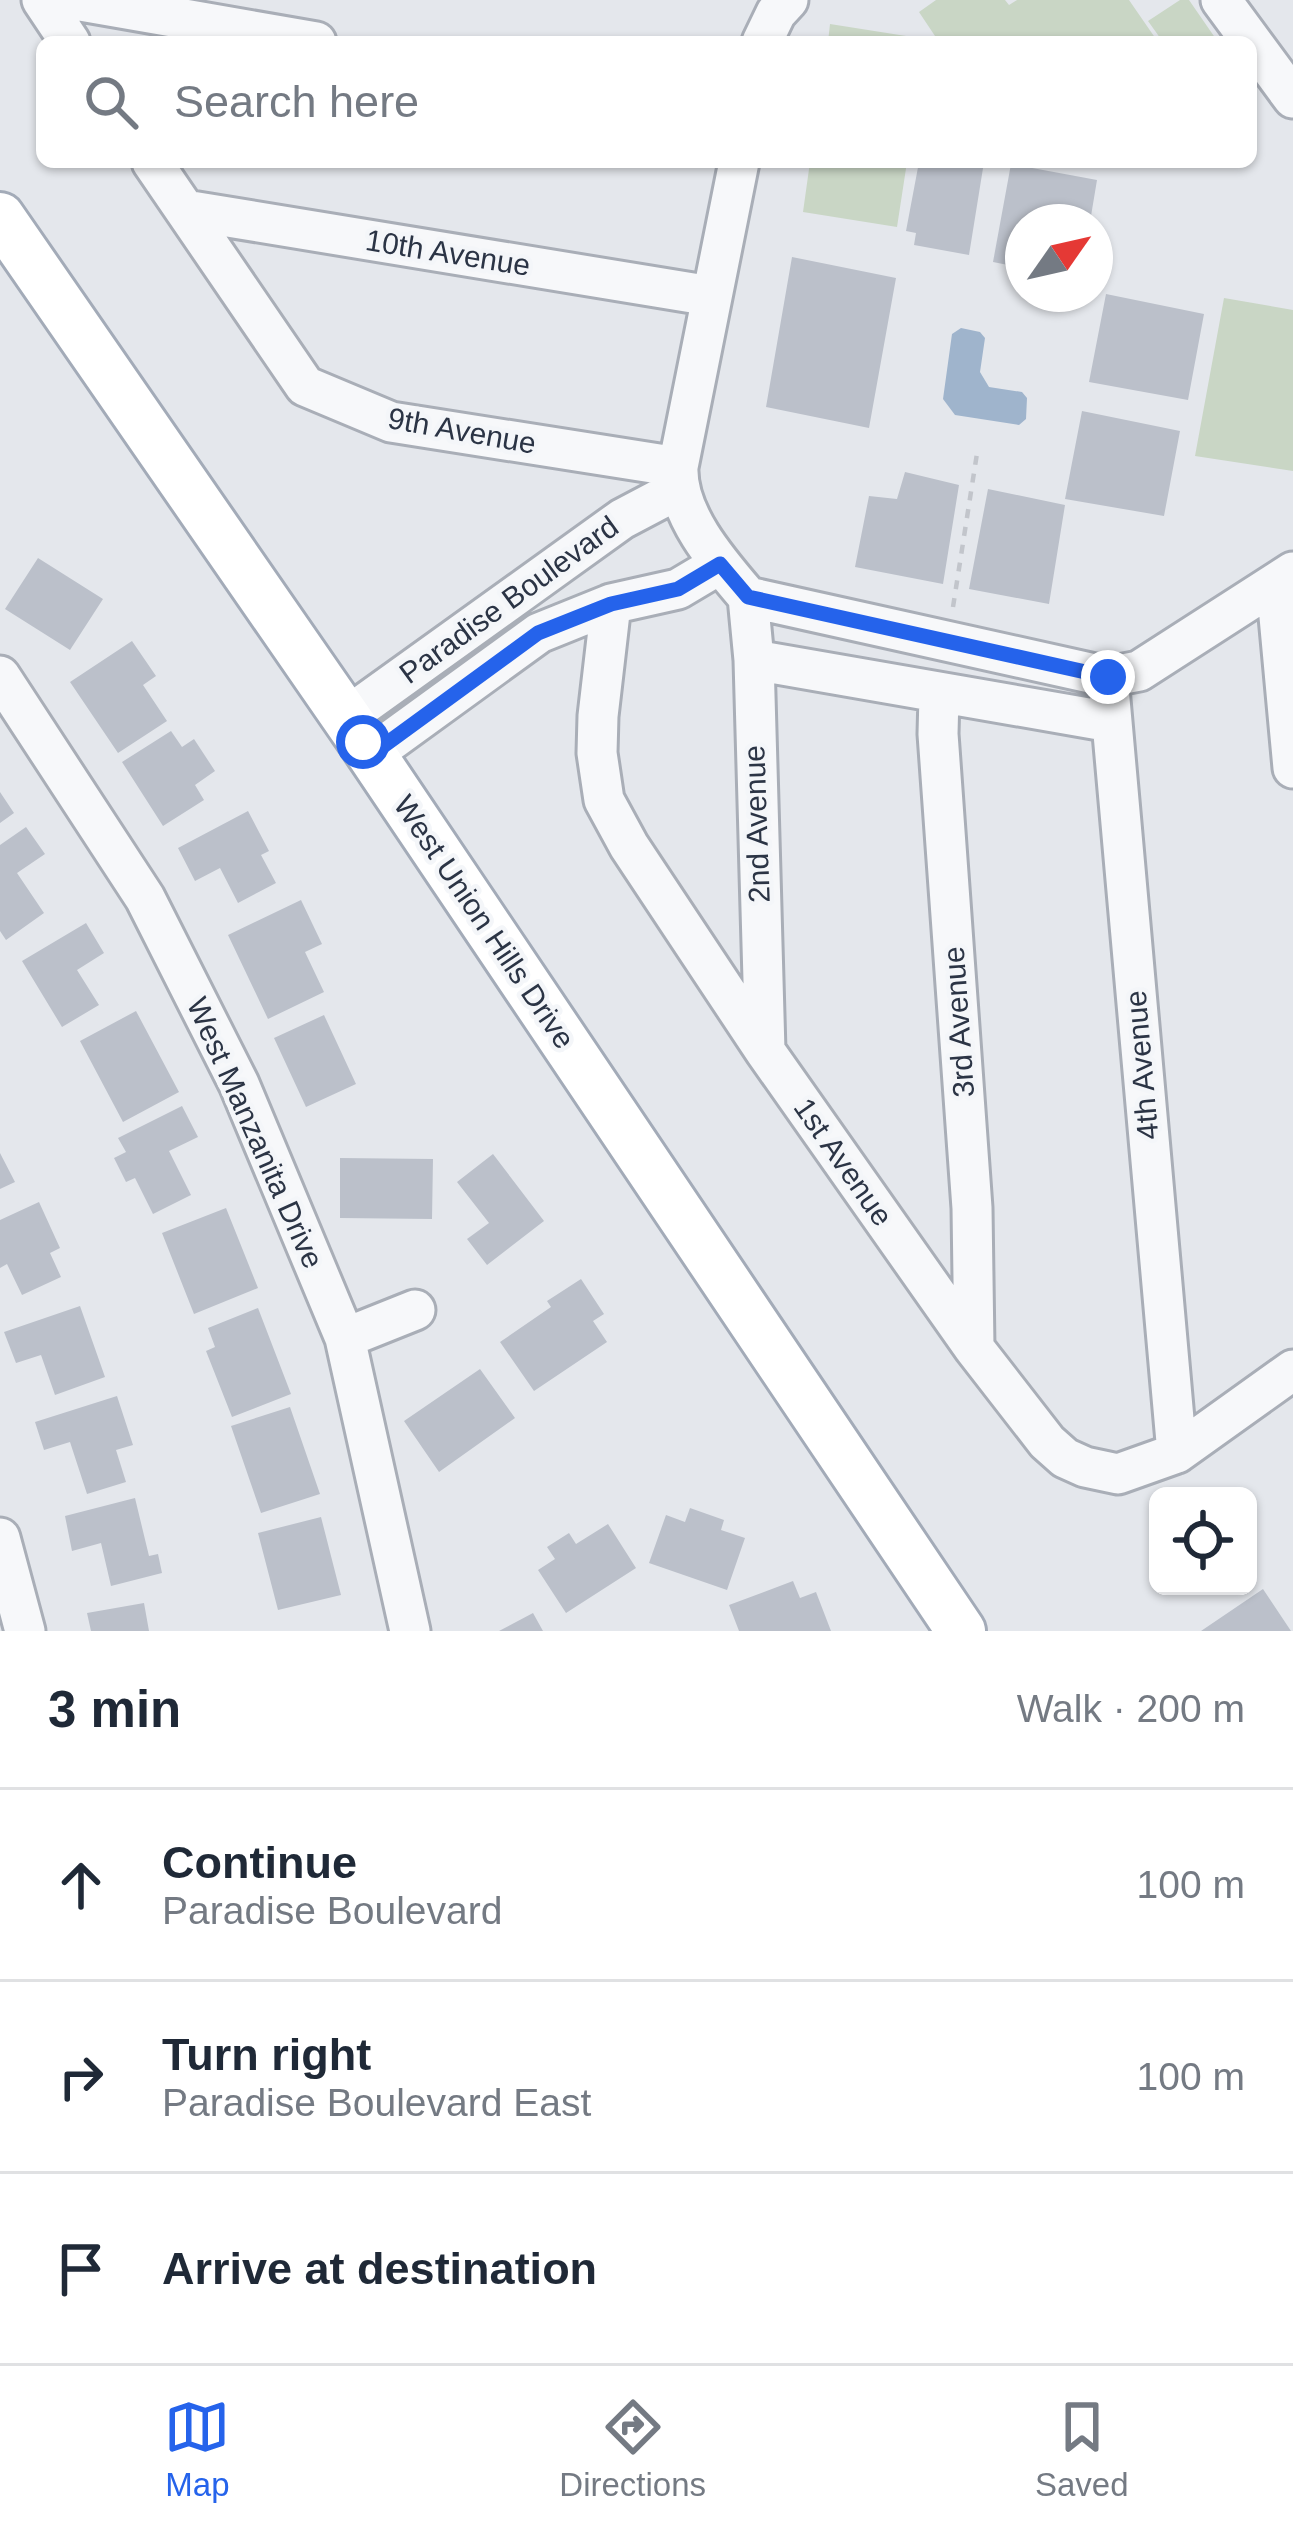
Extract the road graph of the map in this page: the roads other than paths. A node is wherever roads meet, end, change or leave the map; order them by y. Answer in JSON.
{"nodes":[{"id":1,"x":41,"y":0,"type":"edge"},
{"id":2,"x":75,"y":0,"type":"edge"},
{"id":3,"x":788,"y":0,"type":"edge"},
{"id":4,"x":1221,"y":0,"type":"edge"},
{"id":5,"x":66,"y":36,"type":"edge"},
{"id":6,"x":282,"y":36,"type":"edge"},
{"id":7,"x":765,"y":36,"type":"edge"},
{"id":8,"x":1247,"y":36,"type":"edge"},
{"id":9,"x":1257,"y":49,"type":"edge"},
{"id":10,"x":1293,"y":98,"type":"edge"},
{"id":11,"x":156,"y":168,"type":"edge"},
{"id":12,"x":738,"y":168,"type":"edge"},
{"id":13,"x":185,"y":211,"type":"junction"},
{"id":14,"x":0,"y":217,"type":"edge"},
{"id":15,"x":711,"y":296,"type":"junction"},
{"id":16,"x":678,"y":478,"type":"junction"},
{"id":17,"x":712,"y":551,"type":"junction"},
{"id":18,"x":1285,"y":578,"type":"edge"},
{"id":19,"x":748,"y":597,"type":"junction"},
{"id":20,"x":611,"y":604,"type":"junction"},
{"id":21,"x":754,"y":661,"type":"junction"},
{"id":22,"x":0,"y":676,"type":"edge"},
{"id":23,"x":1108,"y":677,"type":"junction"},
{"id":24,"x":939,"y":695,"type":"junction"},
{"id":25,"x":1111,"y":722,"type":"junction"},
{"id":26,"x":358,"y":736,"type":"junction"},
{"id":27,"x":1293,"y":768,"type":"edge"},
{"id":28,"x":765,"y":1051,"type":"junction"},
{"id":29,"x":415,"y":1310,"type":"dead end"},
{"id":30,"x":345,"y":1338,"type":"junction"},
{"id":31,"x":974,"y":1348,"type":"junction"},
{"id":32,"x":1293,"y":1370,"type":"edge"},
{"id":33,"x":1177,"y":1454,"type":"junction"},
{"id":34,"x":0,"y":1538,"type":"edge"},
{"id":35,"x":25,"y":1631,"type":"edge"},
{"id":36,"x":410,"y":1631,"type":"edge"},
{"id":37,"x":961,"y":1631,"type":"edge"}],
"edges":[{"from":1,"to":5,"type":"street"},
{"from":2,"to":6,"type":"street"},
{"from":3,"to":7,"type":"street"},
{"from":4,"to":8,"type":"street"},
{"from":9,"to":10,"type":"street"},
{"from":11,"to":13,"type":"street","name":"9th Avenue"},
{"from":12,"to":15,"type":"street"},
{"from":13,"to":15,"type":"street","name":"10th Avenue"},
{"from":13,"to":16,"type":"street","name":"9th Avenue"},
{"from":14,"to":26,"type":"main road","name":"West Union Hills Drive"},
{"from":15,"to":16,"type":"street"},
{"from":16,"to":17,"type":"street"},
{"from":16,"to":26,"type":"street","name":"Paradise Boulevard"},
{"from":17,"to":19,"type":"street"},
{"from":17,"to":20,"type":"street","name":"Paradise Boulevard"},
{"from":18,"to":23,"type":"street"},
{"from":18,"to":27,"type":"street"},
{"from":19,"to":21,"type":"street","name":"2nd Avenue"},
{"from":19,"to":23,"type":"street"},
{"from":20,"to":26,"type":"street","name":"Paradise Boulevard"},
{"from":20,"to":28,"type":"street","name":"1st Avenue"},
{"from":21,"to":24,"type":"street"},
{"from":21,"to":28,"type":"street","name":"2nd Avenue"},
{"from":22,"to":30,"type":"street","name":"West Manzanita Drive"},
{"from":23,"to":25,"type":"street","name":"4th Avenue"},
{"from":24,"to":25,"type":"street"},
{"from":24,"to":31,"type":"street","name":"3rd Avenue"},
{"from":25,"to":33,"type":"street","name":"4th Avenue"},
{"from":26,"to":37,"type":"main road","name":"West Union Hills Drive"},
{"from":28,"to":31,"type":"street","name":"1st Avenue"},
{"from":29,"to":30,"type":"street"},
{"from":30,"to":36,"type":"street","name":"West Manzanita Drive"},
{"from":31,"to":33,"type":"street","name":"1st Avenue"},
{"from":32,"to":33,"type":"street","name":"1st Avenue"},
{"from":34,"to":35,"type":"street"}]}
